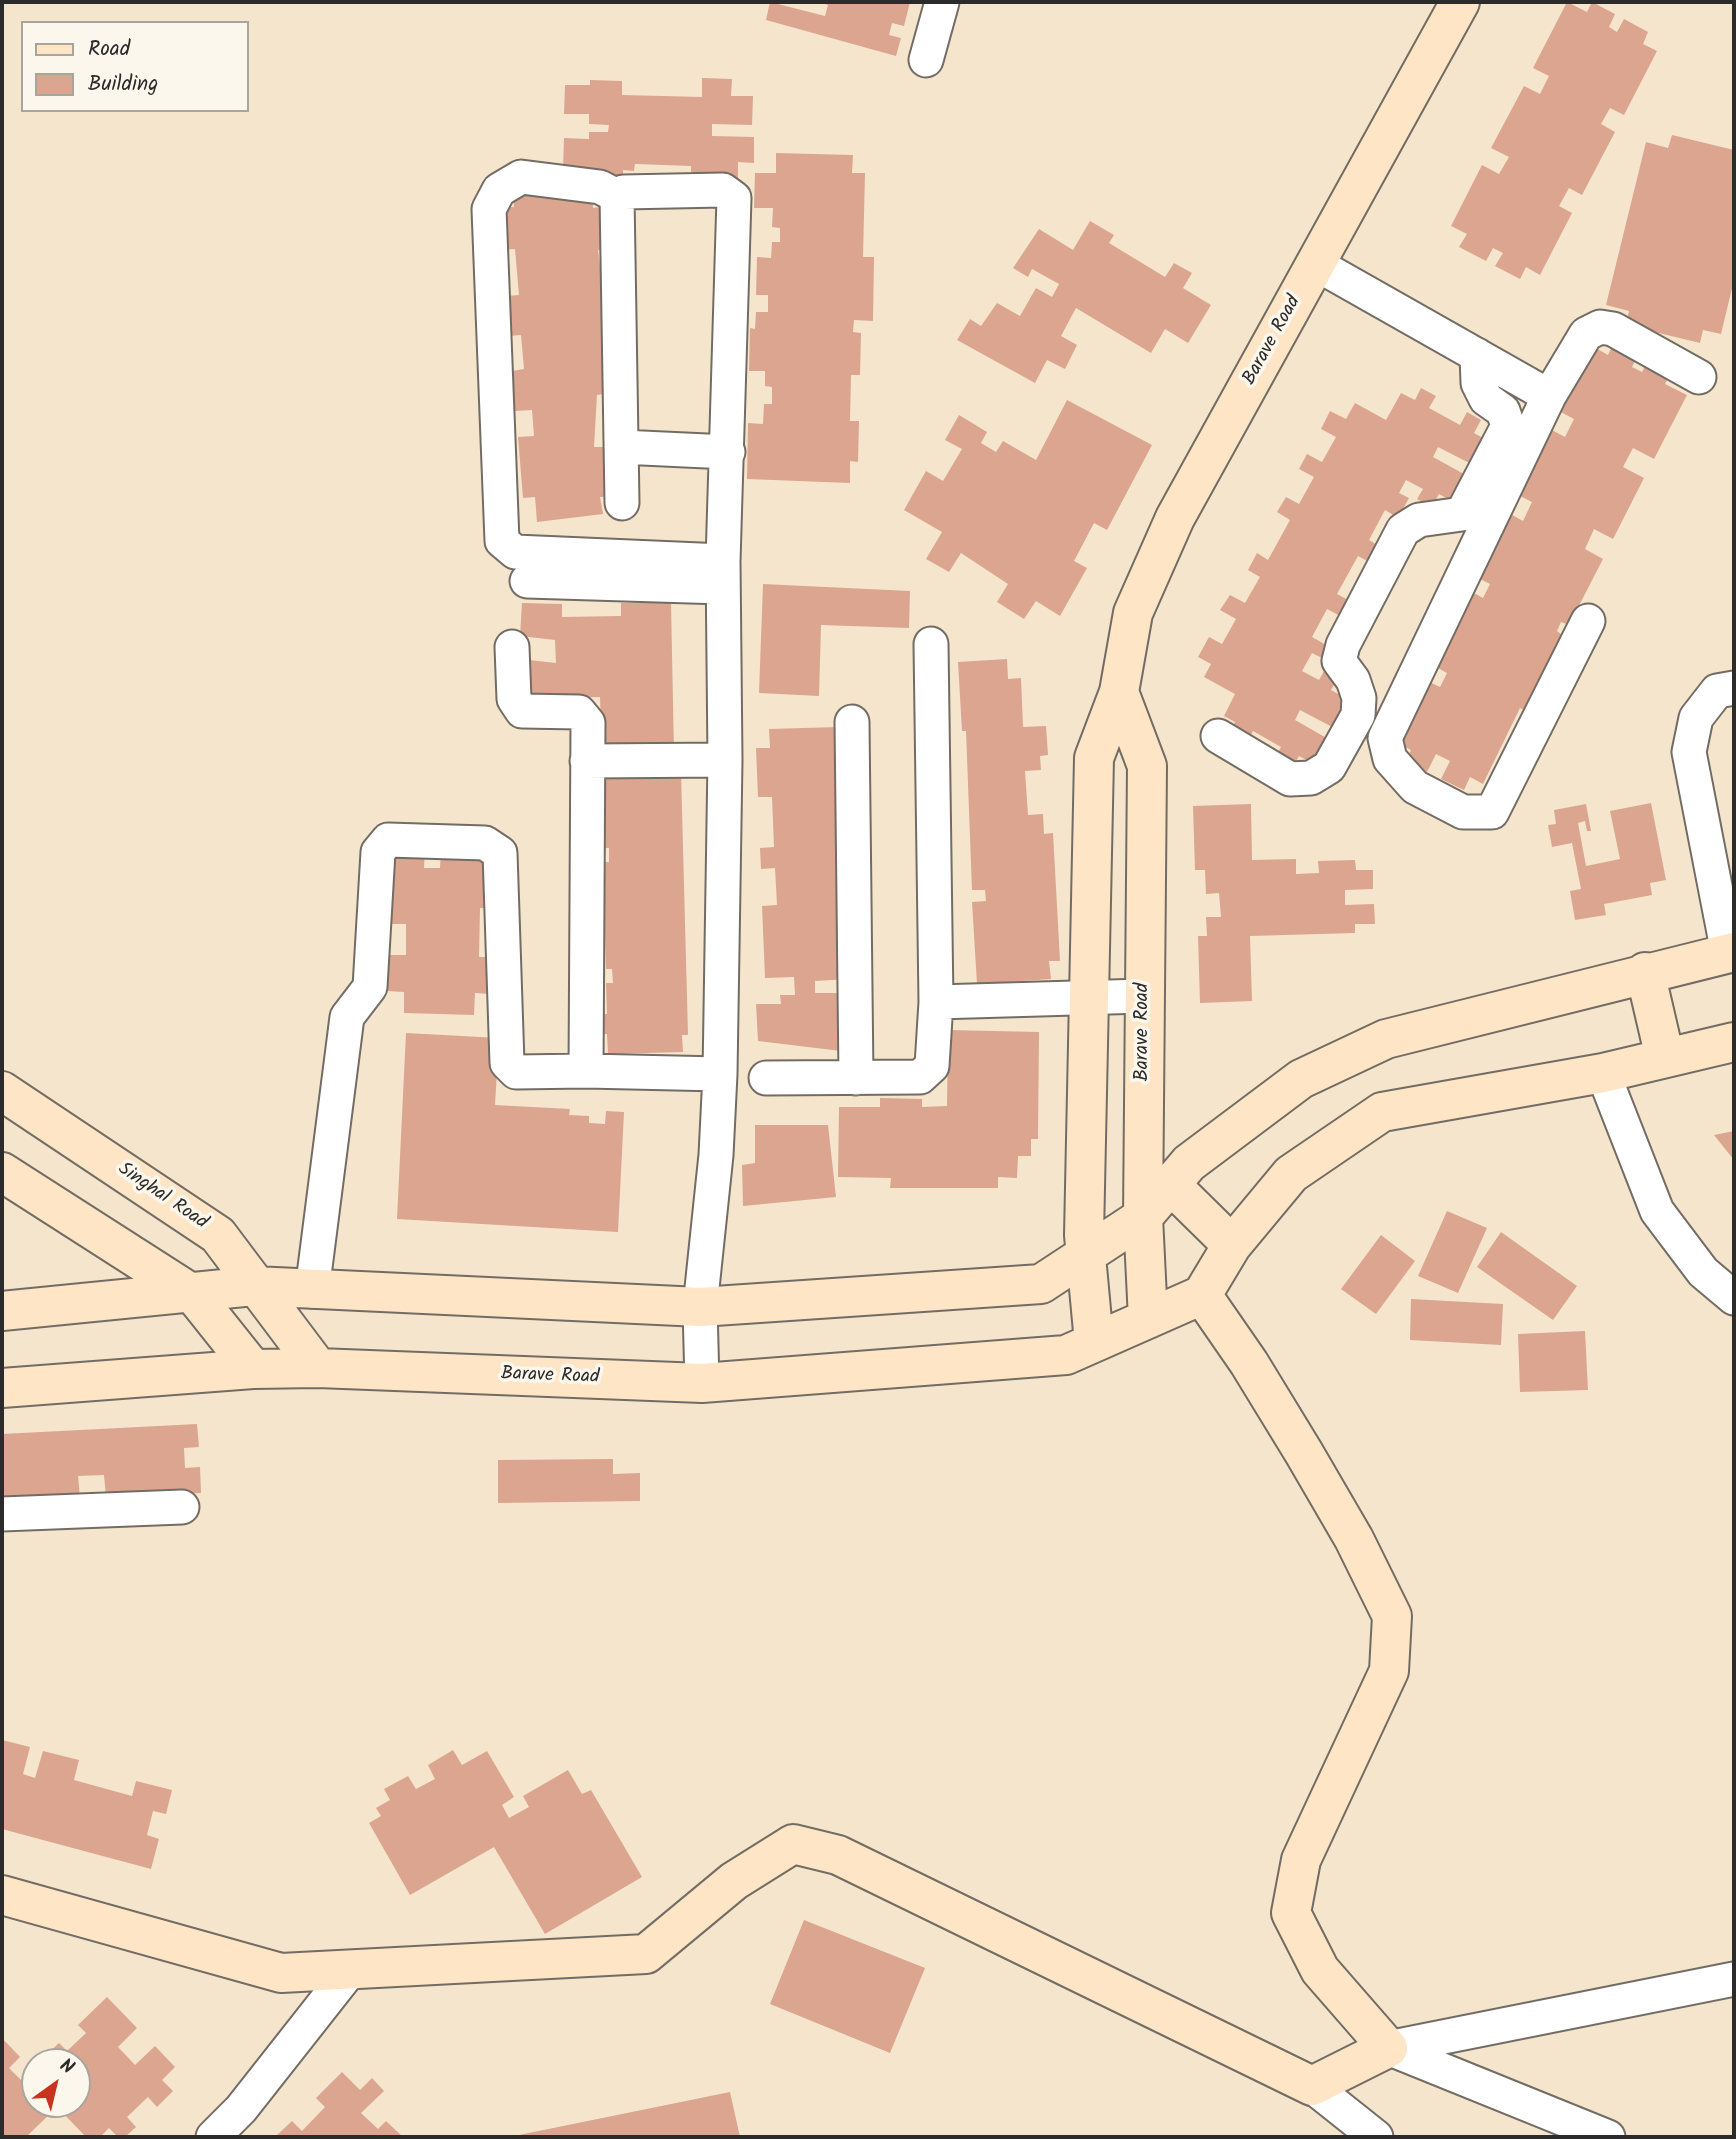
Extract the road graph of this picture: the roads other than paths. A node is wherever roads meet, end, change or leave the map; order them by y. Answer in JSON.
{"nodes":[{"id":1,"x":942,"y":2,"type":"edge"},
{"id":2,"x":1460,"y":2,"type":"edge"},
{"id":3,"x":926,"y":60,"type":"dead end"},
{"id":4,"x":617,"y":196,"type":"junction"},
{"id":5,"x":1315,"y":264,"type":"junction"},
{"id":6,"x":1477,"y":355,"type":"junction"},
{"id":7,"x":1699,"y":376,"type":"dead end"},
{"id":8,"x":1549,"y":396,"type":"junction"},
{"id":9,"x":621,"y":447,"type":"junction"},
{"id":10,"x":728,"y":452,"type":"junction"},
{"id":11,"x":622,"y":503,"type":"dead end"},
{"id":12,"x":553,"y":533,"type":"dead end"},
{"id":13,"x":639,"y":557,"type":"junction"},
{"id":14,"x":723,"y":574,"type":"junction"},
{"id":15,"x":527,"y":581,"type":"dead end"},
{"id":16,"x":1588,"y":621,"type":"dead end"},
{"id":17,"x":931,"y":644,"type":"dead end"},
{"id":18,"x":512,"y":646,"type":"dead end"},
{"id":19,"x":1734,"y":688,"type":"edge"},
{"id":20,"x":1119,"y":692,"type":"junction"},
{"id":21,"x":852,"y":722,"type":"dead end"},
{"id":22,"x":1219,"y":736,"type":"dead end"},
{"id":23,"x":725,"y":760,"type":"junction"},
{"id":24,"x":587,"y":761,"type":"junction"},
{"id":25,"x":1731,"y":952,"type":"edge"},
{"id":26,"x":1645,"y":972,"type":"junction"},
{"id":27,"x":1144,"y":996,"type":"junction"},
{"id":28,"x":1088,"y":997,"type":"junction"},
{"id":29,"x":936,"y":1002,"type":"junction"},
{"id":30,"x":1734,"y":1042,"type":"edge"},
{"id":31,"x":1665,"y":1058,"type":"junction"},
{"id":32,"x":586,"y":1071,"type":"junction"},
{"id":33,"x":1603,"y":1073,"type":"junction"},
{"id":34,"x":720,"y":1074,"type":"junction"},
{"id":35,"x":766,"y":1078,"type":"dead end"},
{"id":36,"x":856,"y":1078,"type":"junction"},
{"id":37,"x":2,"y":1091,"type":"edge"},
{"id":38,"x":2,"y":1172,"type":"edge"},
{"id":39,"x":1170,"y":1184,"type":"junction"},
{"id":40,"x":1143,"y":1217,"type":"junction"},
{"id":41,"x":1232,"y":1245,"type":"junction"},
{"id":42,"x":1084,"y":1253,"type":"junction"},
{"id":43,"x":254,"y":1286,"type":"junction"},
{"id":44,"x":312,"y":1291,"type":"junction"},
{"id":45,"x":194,"y":1294,"type":"junction"},
{"id":46,"x":1202,"y":1295,"type":"junction"},
{"id":47,"x":1734,"y":1298,"type":"edge"},
{"id":48,"x":700,"y":1307,"type":"junction"},
{"id":49,"x":2,"y":1311,"type":"edge"},
{"id":50,"x":1147,"y":1319,"type":"junction"},
{"id":51,"x":1094,"y":1342,"type":"junction"},
{"id":52,"x":318,"y":1368,"type":"junction"},
{"id":53,"x":253,"y":1369,"type":"junction"},
{"id":54,"x":702,"y":1383,"type":"junction"},
{"id":55,"x":2,"y":1388,"type":"edge"},
{"id":56,"x":182,"y":1507,"type":"dead end"},
{"id":57,"x":2,"y":1514,"type":"edge"},
{"id":58,"x":2,"y":1895,"type":"edge"},
{"id":59,"x":352,"y":1968,"type":"junction"},
{"id":60,"x":1734,"y":1979,"type":"edge"},
{"id":61,"x":1388,"y":2048,"type":"junction"},
{"id":62,"x":1312,"y":2086,"type":"junction"},
{"id":63,"x":214,"y":2137,"type":"edge"},
{"id":64,"x":1376,"y":2137,"type":"edge"},
{"id":65,"x":1608,"y":2137,"type":"edge"}],
"edges":[{"from":1,"to":3,"type":"street"},
{"from":2,"to":5,"type":"street","name":"Barave Road"},
{"from":4,"to":9,"type":"street"},
{"from":4,"to":10,"type":"street"},
{"from":4,"to":13,"type":"street"},
{"from":5,"to":6,"type":"street"},
{"from":5,"to":20,"type":"street","name":"Barave Road"},
{"from":6,"to":8,"type":"street"},
{"from":6,"to":22,"type":"street"},
{"from":7,"to":8,"type":"street"},
{"from":8,"to":16,"type":"street"},
{"from":9,"to":10,"type":"street"},
{"from":9,"to":11,"type":"street"},
{"from":10,"to":14,"type":"street"},
{"from":12,"to":13,"type":"street"},
{"from":13,"to":14,"type":"street"},
{"from":14,"to":15,"type":"street"},
{"from":14,"to":23,"type":"street"},
{"from":17,"to":29,"type":"street"},
{"from":18,"to":24,"type":"street"},
{"from":19,"to":25,"type":"street"},
{"from":20,"to":27,"type":"street","name":"Barave Road"},
{"from":20,"to":28,"type":"street","name":"Barave Road"},
{"from":21,"to":36,"type":"street"},
{"from":23,"to":24,"type":"street"},
{"from":23,"to":34,"type":"street"},
{"from":24,"to":32,"type":"street"},
{"from":25,"to":26,"type":"street"},
{"from":26,"to":31,"type":"street"},
{"from":26,"to":39,"type":"street"},
{"from":27,"to":28,"type":"street"},
{"from":27,"to":40,"type":"street","name":"Barave Road"},
{"from":28,"to":29,"type":"street"},
{"from":28,"to":42,"type":"street","name":"Barave Road"},
{"from":29,"to":36,"type":"street"},
{"from":30,"to":31,"type":"street"},
{"from":31,"to":33,"type":"street"},
{"from":32,"to":34,"type":"street"},
{"from":32,"to":44,"type":"street"},
{"from":33,"to":41,"type":"street"},
{"from":33,"to":47,"type":"street"},
{"from":34,"to":48,"type":"street"},
{"from":35,"to":36,"type":"street"},
{"from":37,"to":43,"type":"street","name":"Singhal Road"},
{"from":38,"to":45,"type":"street"},
{"from":39,"to":40,"type":"street"},
{"from":39,"to":41,"type":"street"},
{"from":40,"to":42,"type":"street"},
{"from":40,"to":50,"type":"street","name":"Barave Road"},
{"from":41,"to":46,"type":"street"},
{"from":42,"to":48,"type":"street"},
{"from":42,"to":51,"type":"street","name":"Barave Road"},
{"from":43,"to":44,"type":"street"},
{"from":43,"to":45,"type":"street"},
{"from":43,"to":52,"type":"street","name":"Singhal Road"},
{"from":44,"to":48,"type":"street"},
{"from":45,"to":49,"type":"street"},
{"from":45,"to":53,"type":"street"},
{"from":46,"to":50,"type":"street"},
{"from":46,"to":61,"type":"street"},
{"from":48,"to":54,"type":"street"},
{"from":50,"to":51,"type":"street","name":"Barave Road"},
{"from":51,"to":54,"type":"street","name":"Barave Road"},
{"from":52,"to":53,"type":"street","name":"Barave Road"},
{"from":52,"to":54,"type":"street","name":"Barave Road"},
{"from":53,"to":55,"type":"street","name":"Barave Road"},
{"from":56,"to":57,"type":"street"},
{"from":58,"to":59,"type":"street"},
{"from":59,"to":62,"type":"street"},
{"from":59,"to":63,"type":"street"},
{"from":60,"to":61,"type":"street"},
{"from":61,"to":62,"type":"street"},
{"from":61,"to":65,"type":"street"},
{"from":62,"to":64,"type":"street"}]}
